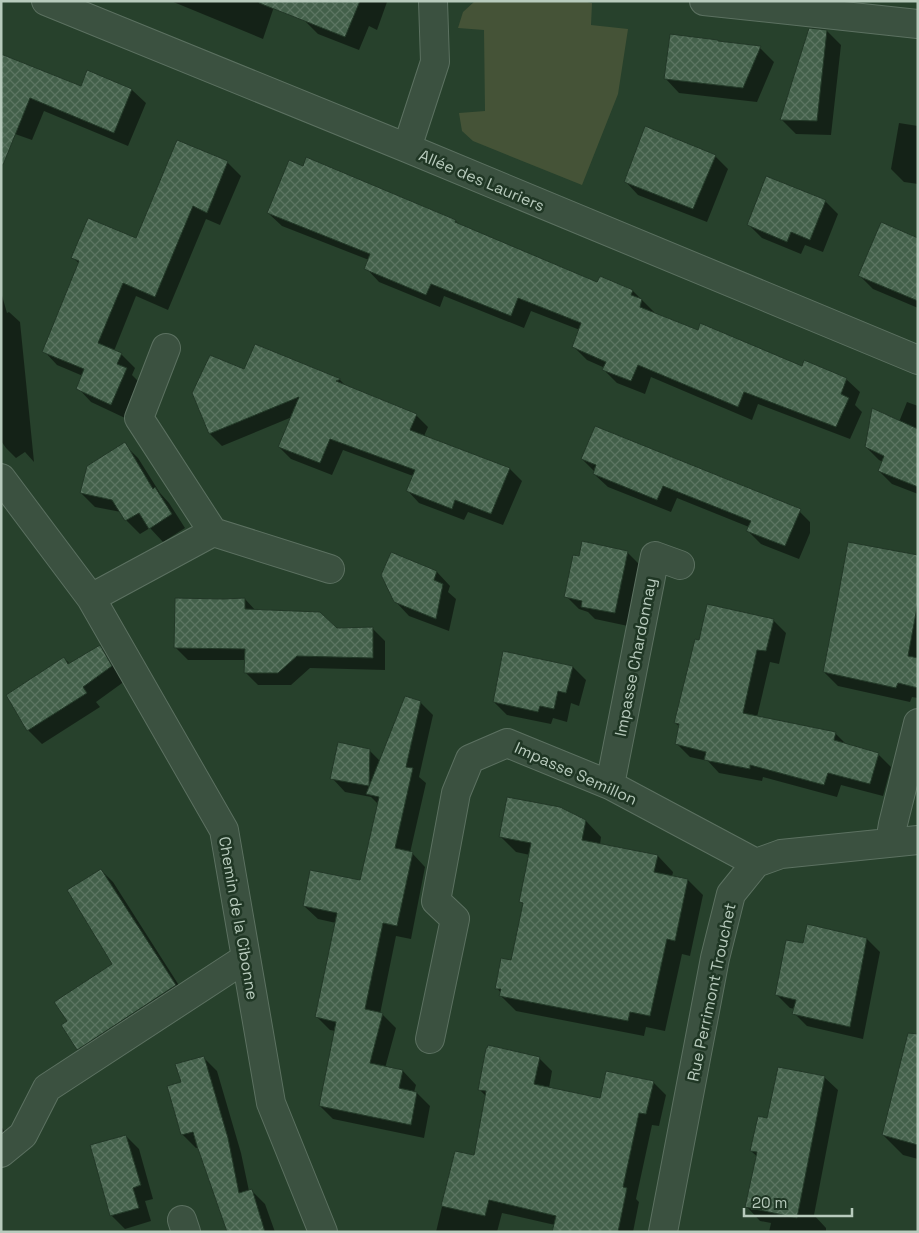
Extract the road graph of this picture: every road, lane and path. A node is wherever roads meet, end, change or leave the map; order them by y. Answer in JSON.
{"nodes":[{"id":1,"x":46,"y":1,"type":"edge"},
{"id":2,"x":433,"y":1,"type":"edge"},
{"id":3,"x":704,"y":1,"type":"edge"},
{"id":4,"x":918,"y":24,"type":"edge"},
{"id":5,"x":407,"y":148,"type":"junction"},
{"id":6,"x":166,"y":348,"type":"dead end"},
{"id":7,"x":918,"y":360,"type":"edge"},
{"id":8,"x":1,"y":478,"type":"edge"},
{"id":9,"x":213,"y":532,"type":"junction"},
{"id":10,"x":680,"y":565,"type":"dead end"},
{"id":11,"x":330,"y":569,"type":"dead end"},
{"id":12,"x":91,"y":598,"type":"junction"},
{"id":13,"x":918,"y":723,"type":"edge"},
{"id":14,"x":610,"y":786,"type":"junction"},
{"id":15,"x":918,"y":840,"type":"edge"},
{"id":16,"x":890,"y":842,"type":"junction"},
{"id":17,"x":756,"y":863,"type":"junction"},
{"id":18,"x":246,"y":958,"type":"junction"},
{"id":19,"x":430,"y":1039,"type":"dead end"},
{"id":20,"x":1,"y":1153,"type":"edge"},
{"id":21,"x":323,"y":1232,"type":"edge"},
{"id":22,"x":663,"y":1232,"type":"edge"}],
"edges":[{"from":1,"to":5,"type":"street","name":"Allée des Lauriers"},
{"from":2,"to":5,"type":"street"},
{"from":3,"to":4,"type":"street"},
{"from":5,"to":7,"type":"street","name":"Allée des Lauriers"},
{"from":6,"to":9,"type":"street"},
{"from":8,"to":12,"type":"street","name":"Chemin de la Cibonne"},
{"from":9,"to":11,"type":"street"},
{"from":9,"to":12,"type":"street"},
{"from":10,"to":14,"type":"street","name":"Impasse Chardonnay"},
{"from":12,"to":18,"type":"street","name":"Chemin de la Cibonne"},
{"from":13,"to":16,"type":"street"},
{"from":14,"to":17,"type":"street","name":"Impasse Semillon"},
{"from":14,"to":19,"type":"street","name":"Impasse Semillon"},
{"from":15,"to":16,"type":"street"},
{"from":16,"to":17,"type":"street"},
{"from":17,"to":22,"type":"street","name":"Rue Perrimont Trouchet"},
{"from":18,"to":20,"type":"street"},
{"from":18,"to":21,"type":"street","name":"Chemin de la Cibonne"}]}
